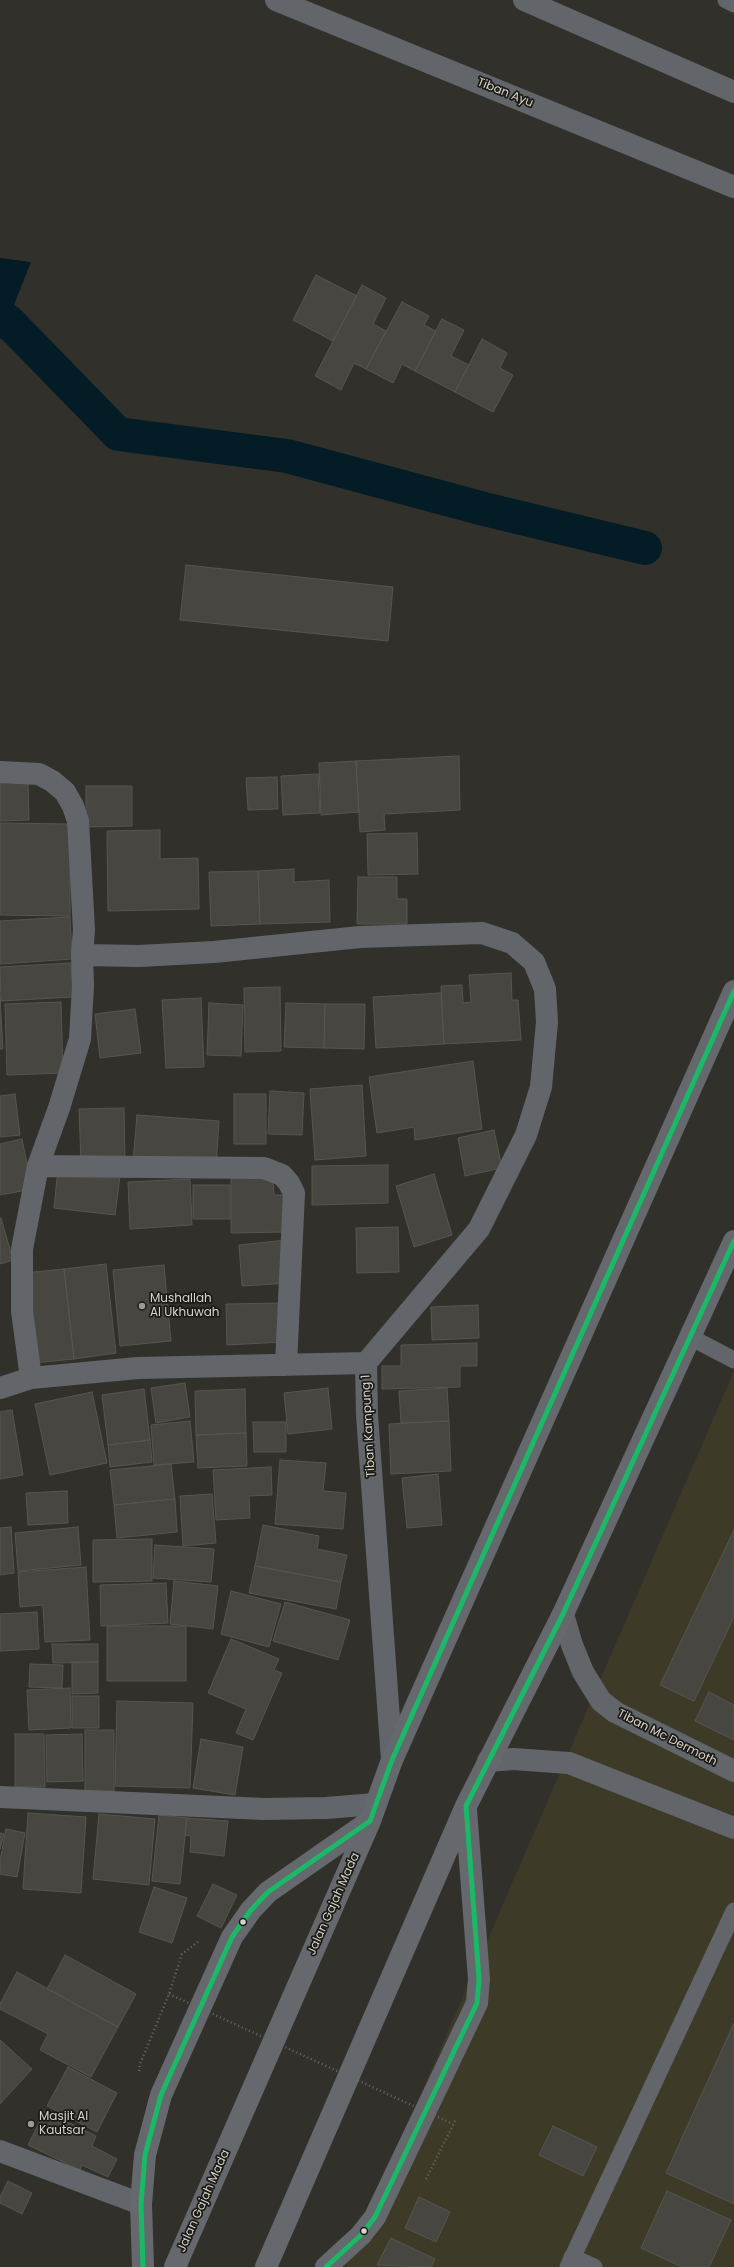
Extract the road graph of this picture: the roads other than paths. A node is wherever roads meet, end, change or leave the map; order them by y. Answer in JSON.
{"nodes":[{"id":1,"x":276,"y":0,"type":"edge"},
{"id":2,"x":524,"y":0,"type":"edge"},
{"id":3,"x":726,"y":0,"type":"edge"},
{"id":4,"x":734,"y":4,"type":"edge"},
{"id":5,"x":734,"y":92,"type":"edge"},
{"id":6,"x":734,"y":187,"type":"edge"},
{"id":7,"x":0,"y":772,"type":"edge"},
{"id":8,"x":82,"y":955,"type":"junction"},
{"id":9,"x":734,"y":992,"type":"edge"},
{"id":10,"x":38,"y":1166,"type":"junction"},
{"id":11,"x":734,"y":1241,"type":"edge"},
{"id":12,"x":690,"y":1337,"type":"junction"},
{"id":13,"x":734,"y":1360,"type":"edge"},
{"id":14,"x":366,"y":1363,"type":"junction"},
{"id":15,"x":286,"y":1365,"type":"junction"},
{"id":16,"x":31,"y":1378,"type":"junction"},
{"id":17,"x":0,"y":1388,"type":"edge"},
{"id":18,"x":564,"y":1614,"type":"junction"},
{"id":19,"x":392,"y":1760,"type":"junction"},
{"id":20,"x":488,"y":1761,"type":"junction"},
{"id":21,"x":734,"y":1771,"type":"edge"},
{"id":22,"x":0,"y":1797,"type":"edge"},
{"id":23,"x":466,"y":1806,"type":"junction"},
{"id":24,"x":373,"y":1812,"type":"junction"},
{"id":25,"x":734,"y":1828,"type":"edge"},
{"id":26,"x":734,"y":1911,"type":"edge"},
{"id":27,"x":0,"y":2151,"type":"edge"},
{"id":28,"x":141,"y":2204,"type":"junction"},
{"id":29,"x":570,"y":2262,"type":"edge"},
{"id":30,"x":143,"y":2267,"type":"edge"},
{"id":31,"x":175,"y":2267,"type":"edge"},
{"id":32,"x":266,"y":2267,"type":"edge"},
{"id":33,"x":326,"y":2267,"type":"edge"},
{"id":34,"x":594,"y":2267,"type":"edge"}],
"edges":[{"from":1,"to":6,"type":"street","name":"Tiban Ayu"},
{"from":2,"to":5,"type":"street"},
{"from":3,"to":4,"type":"lane"},
{"from":7,"to":8,"type":"street"},
{"from":8,"to":10,"type":"street"},
{"from":8,"to":14,"type":"street"},
{"from":9,"to":19,"type":"highway","name":"Jalan Gajah Mada"},
{"from":10,"to":15,"type":"street"},
{"from":10,"to":16,"type":"street"},
{"from":11,"to":12,"type":"highway"},
{"from":12,"to":13,"type":"lane"},
{"from":12,"to":18,"type":"highway"},
{"from":14,"to":15,"type":"street","name":"Tiban Kampung 1"},
{"from":14,"to":19,"type":"street","name":"Tiban Kampung 1"},
{"from":15,"to":16,"type":"street","name":"Tiban Kampung 1"},
{"from":16,"to":17,"type":"street","name":"Tiban Kampung 1"},
{"from":18,"to":20,"type":"highway"},
{"from":18,"to":21,"type":"street","name":"Tiban Mc Dermoth"},
{"from":19,"to":24,"type":"highway","name":"Jalan Gajah Mada"},
{"from":20,"to":23,"type":"highway"},
{"from":20,"to":25,"type":"street"},
{"from":22,"to":24,"type":"street"},
{"from":23,"to":32,"type":"highway"},
{"from":23,"to":33,"type":"highway"},
{"from":24,"to":28,"type":"highway"},
{"from":24,"to":31,"type":"highway","name":"Jalan Gajah Mada"},
{"from":26,"to":29,"type":"lane"},
{"from":27,"to":28,"type":"street"},
{"from":28,"to":30,"type":"highway"},
{"from":29,"to":34,"type":"lane"}]}
